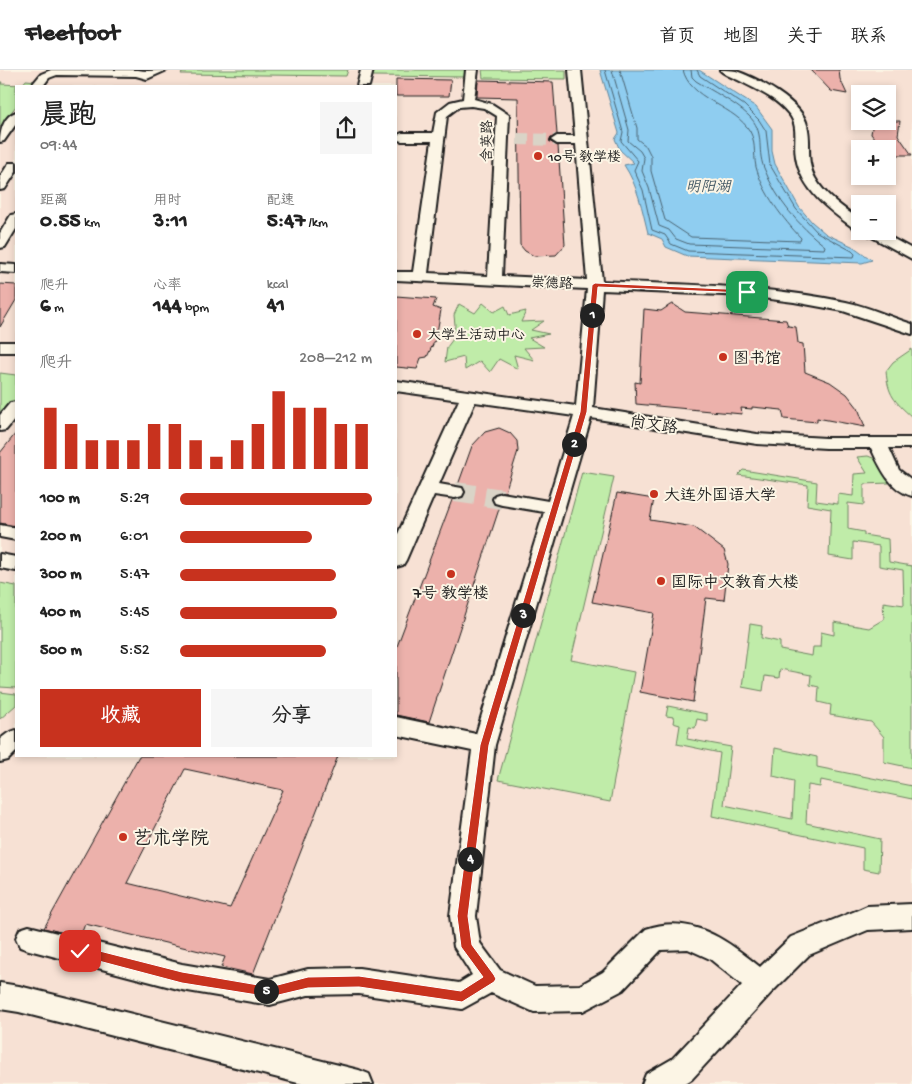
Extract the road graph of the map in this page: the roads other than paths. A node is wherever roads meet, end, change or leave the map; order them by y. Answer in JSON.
{"nodes":[{"id":1,"x":367,"y":70,"type":"edge"},
{"id":2,"x":472,"y":70,"type":"edge"},
{"id":3,"x":575,"y":70,"type":"edge"},
{"id":4,"x":726,"y":70,"type":"edge"},
{"id":5,"x":166,"y":73,"type":"edge"},
{"id":6,"x":144,"y":81,"type":"edge"},
{"id":7,"x":38,"y":85,"type":"edge"},
{"id":8,"x":363,"y":85,"type":"edge"},
{"id":9,"x":468,"y":103,"type":"junction"},
{"id":10,"x":15,"y":117,"type":"edge"},
{"id":11,"x":437,"y":137,"type":"junction"},
{"id":12,"x":0,"y":138,"type":"edge"},
{"id":13,"x":402,"y":138,"type":"dead end"},
{"id":14,"x":501,"y":139,"type":"junction"},
{"id":15,"x":518,"y":139,"type":"tunnel mouth"},
{"id":16,"x":557,"y":140,"type":"tunnel mouth"},
{"id":17,"x":581,"y":140,"type":"junction"},
{"id":18,"x":11,"y":162,"type":"edge"},
{"id":19,"x":0,"y":186,"type":"edge"},
{"id":20,"x":15,"y":220,"type":"edge"},
{"id":21,"x":851,"y":220,"type":"edge"},
{"id":22,"x":884,"y":240,"type":"edge"},
{"id":23,"x":3,"y":249,"type":"edge"},
{"id":24,"x":912,"y":255,"type":"edge"},
{"id":25,"x":0,"y":268,"type":"edge"},
{"id":26,"x":15,"y":269,"type":"edge"},
{"id":27,"x":397,"y":276,"type":"edge"},
{"id":28,"x":420,"y":277,"type":"junction"},
{"id":29,"x":495,"y":279,"type":"junction"},
{"id":30,"x":595,"y":285,"type":"junction"},
{"id":31,"x":912,"y":329,"type":"edge"},
{"id":32,"x":0,"y":347,"type":"edge"},
{"id":33,"x":15,"y":347,"type":"edge"},
{"id":34,"x":397,"y":386,"type":"edge"},
{"id":35,"x":469,"y":397,"type":"junction"},
{"id":36,"x":15,"y":408,"type":"edge"},
{"id":37,"x":584,"y":412,"type":"junction"},
{"id":38,"x":0,"y":426,"type":"edge"},
{"id":39,"x":877,"y":443,"type":"junction"},
{"id":40,"x":912,"y":443,"type":"edge"},
{"id":41,"x":428,"y":488,"type":"junction"},
{"id":42,"x":912,"y":490,"type":"edge"},
{"id":43,"x":455,"y":492,"type":"tunnel mouth"},
{"id":44,"x":502,"y":499,"type":"tunnel mouth"},
{"id":45,"x":555,"y":508,"type":"junction"},
{"id":46,"x":0,"y":531,"type":"edge"},
{"id":47,"x":15,"y":534,"type":"edge"},
{"id":48,"x":397,"y":558,"type":"edge"},
{"id":49,"x":0,"y":561,"type":"edge"},
{"id":50,"x":15,"y":564,"type":"edge"},
{"id":51,"x":397,"y":726,"type":"edge"},
{"id":52,"x":15,"y":740,"type":"edge"},
{"id":53,"x":484,"y":745,"type":"junction"},
{"id":54,"x":0,"y":753,"type":"edge"},
{"id":55,"x":912,"y":916,"type":"edge"},
{"id":56,"x":29,"y":938,"type":"dead end"},
{"id":57,"x":490,"y":979,"type":"junction"},
{"id":58,"x":761,"y":984,"type":"junction"},
{"id":59,"x":0,"y":996,"type":"edge"},
{"id":60,"x":359,"y":1084,"type":"edge"},
{"id":61,"x":656,"y":1084,"type":"edge"}],
"edges":[{"from":1,"to":8,"type":"street"},
{"from":2,"to":9,"type":"street"},
{"from":3,"to":17,"type":"street"},
{"from":4,"to":21,"type":"street"},
{"from":5,"to":6,"type":"street"},
{"from":6,"to":7,"type":"street"},
{"from":9,"to":11,"type":"street","name":"含英路"},
{"from":9,"to":14,"type":"street","name":"含英路"},
{"from":10,"to":12,"type":"street"},
{"from":11,"to":13,"type":"street"},
{"from":11,"to":28,"type":"street","name":"含英路"},
{"from":14,"to":15,"type":"street"},
{"from":14,"to":29,"type":"street","name":"含英路"},
{"from":16,"to":17,"type":"street"},
{"from":17,"to":30,"type":"street"},
{"from":18,"to":19,"type":"street"},
{"from":20,"to":23,"type":"street"},
{"from":22,"to":24,"type":"street"},
{"from":25,"to":26,"type":"street"},
{"from":27,"to":28,"type":"street","name":"崇德路"},
{"from":28,"to":29,"type":"street","name":"崇德路"},
{"from":29,"to":30,"type":"street","name":"崇德路"},
{"from":30,"to":31,"type":"street","name":"崇德路"},
{"from":30,"to":37,"type":"street"},
{"from":32,"to":33,"type":"street"},
{"from":34,"to":35,"type":"street","name":"尚文路"},
{"from":35,"to":37,"type":"street","name":"尚文路"},
{"from":35,"to":41,"type":"street"},
{"from":36,"to":38,"type":"street"},
{"from":37,"to":39,"type":"street","name":"尚文路"},
{"from":37,"to":45,"type":"street"},
{"from":39,"to":40,"type":"street","name":"尚文路"},
{"from":39,"to":42,"type":"street"},
{"from":41,"to":43,"type":"street"},
{"from":41,"to":48,"type":"street"},
{"from":44,"to":45,"type":"street"},
{"from":45,"to":53,"type":"street"},
{"from":46,"to":47,"type":"street"},
{"from":49,"to":50,"type":"street"},
{"from":51,"to":53,"type":"street"},
{"from":52,"to":54,"type":"street"},
{"from":53,"to":57,"type":"street"},
{"from":55,"to":58,"type":"street"},
{"from":56,"to":57,"type":"street"},
{"from":57,"to":58,"type":"street"},
{"from":58,"to":61,"type":"street"},
{"from":59,"to":60,"type":"street"}]}
